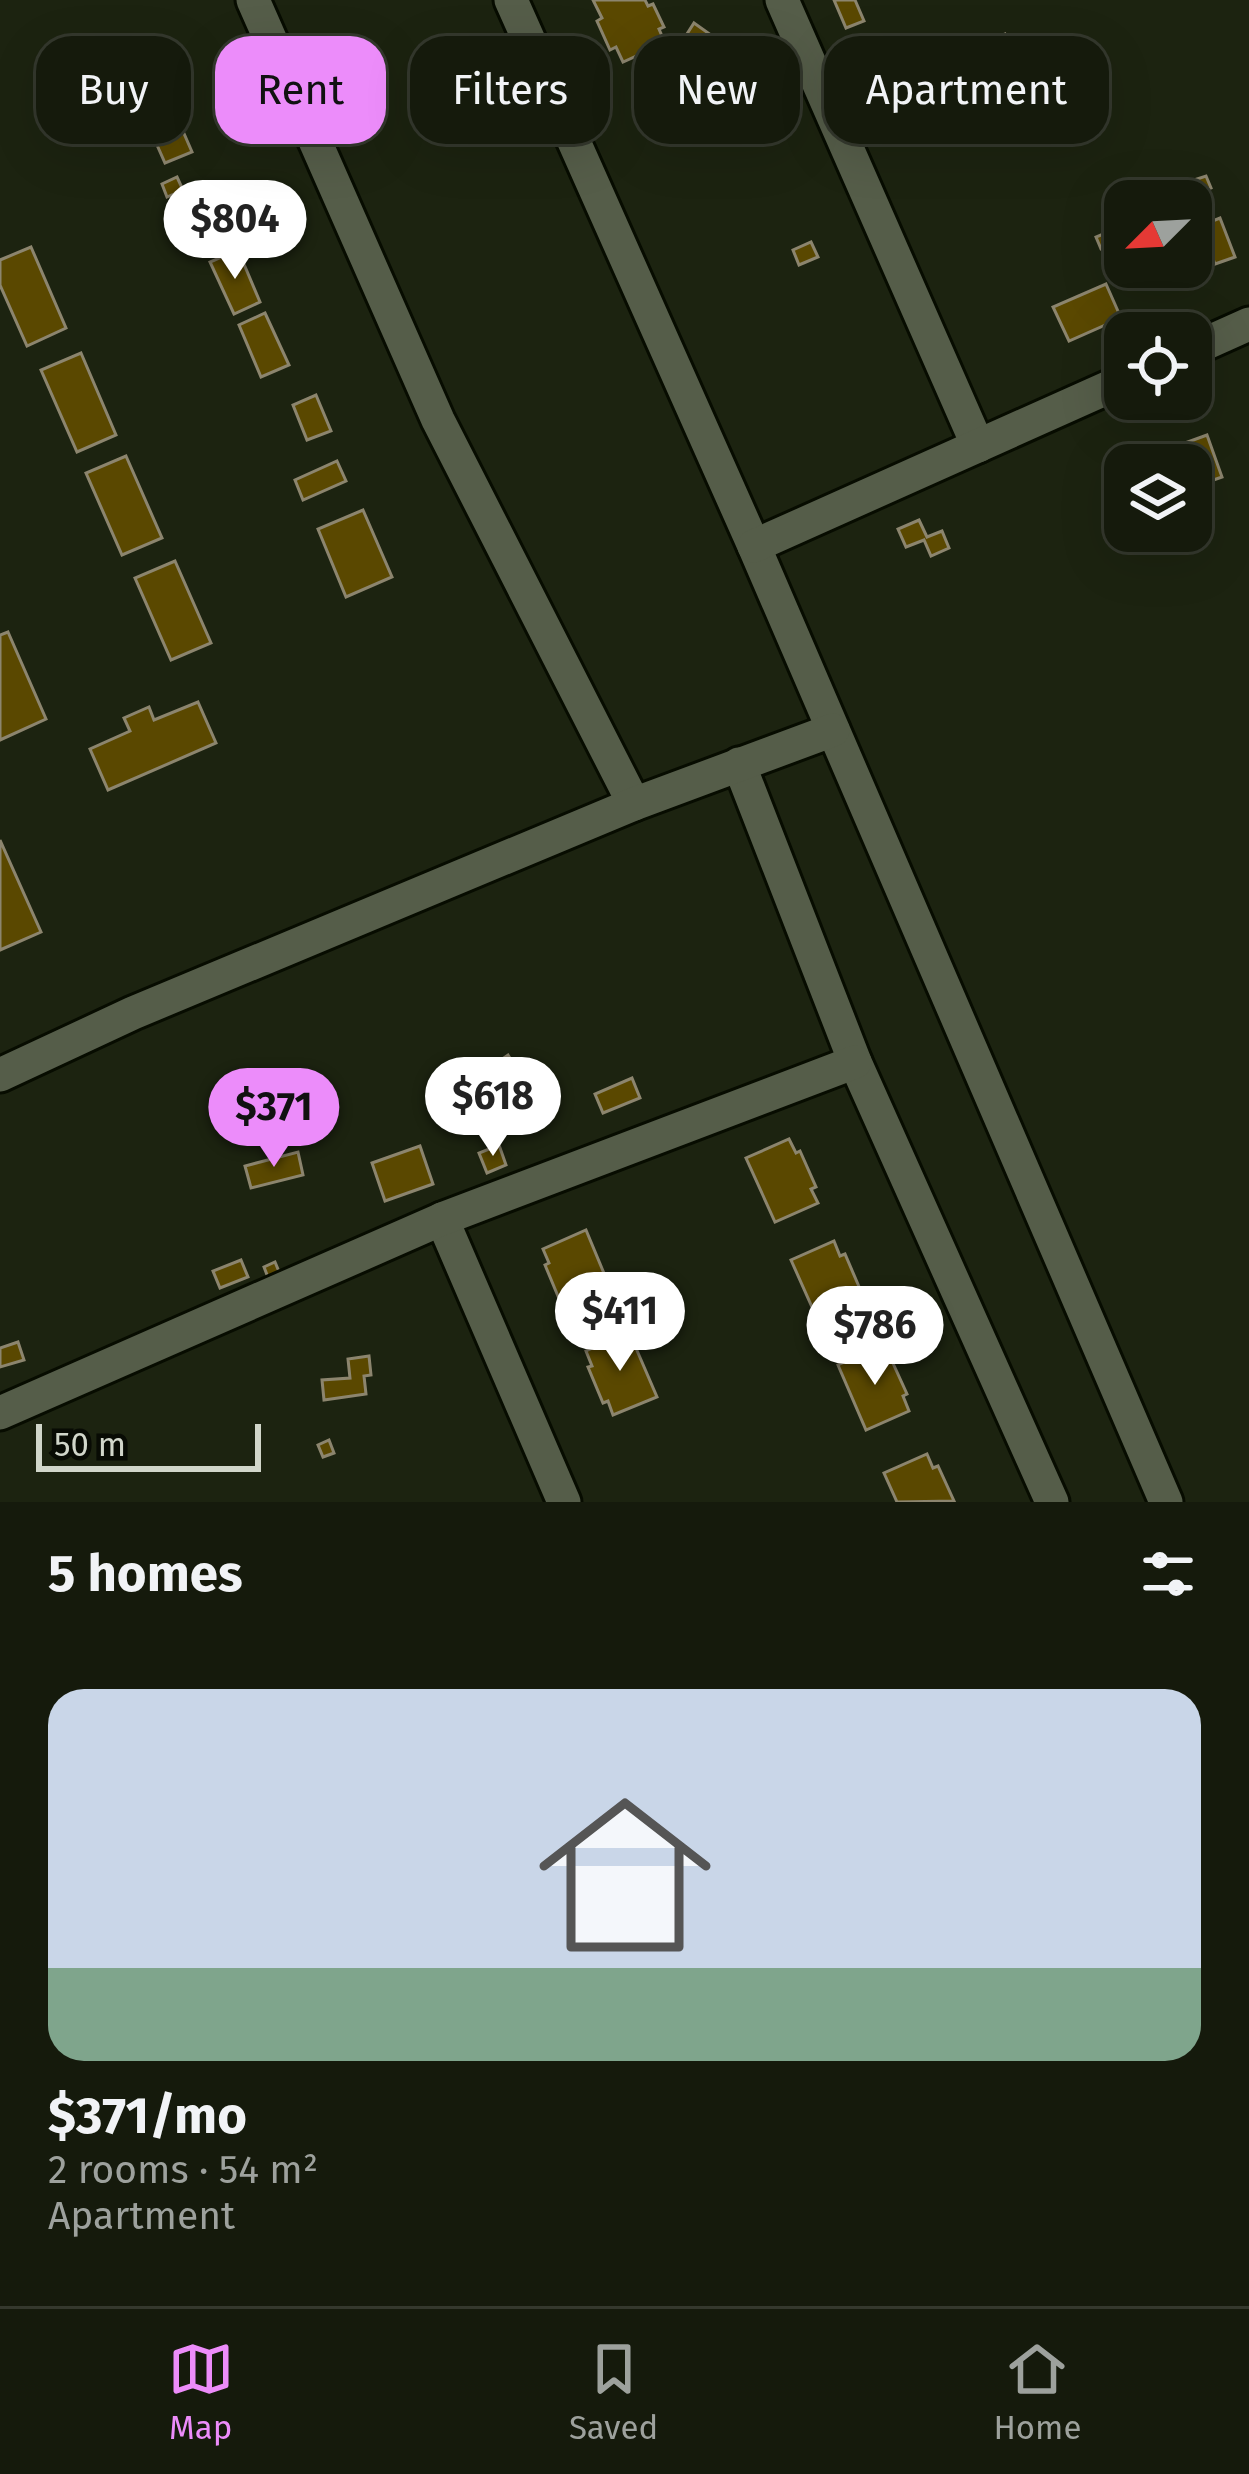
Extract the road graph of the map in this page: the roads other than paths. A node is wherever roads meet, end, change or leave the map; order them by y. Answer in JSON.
{"nodes":[{"id":1,"x":253,"y":0,"type":"edge"},
{"id":2,"x":511,"y":0,"type":"edge"},
{"id":3,"x":782,"y":0,"type":"edge"},
{"id":4,"x":1249,"y":324,"type":"edge"},
{"id":5,"x":1212,"y":341,"type":"edge"},
{"id":6,"x":1104,"y":389,"type":"edge"},
{"id":7,"x":978,"y":446,"type":"junction"},
{"id":8,"x":754,"y":546,"type":"junction"},
{"id":9,"x":833,"y":730,"type":"junction"},
{"id":10,"x":739,"y":764,"type":"junction"},
{"id":11,"x":634,"y":804,"type":"junction"},
{"id":12,"x":855,"y":1062,"type":"junction"},
{"id":13,"x":0,"y":1075,"type":"edge"},
{"id":14,"x":442,"y":1219,"type":"junction"},
{"id":15,"x":0,"y":1413,"type":"edge"},
{"id":16,"x":564,"y":1502,"type":"edge"},
{"id":17,"x":1052,"y":1502,"type":"edge"},
{"id":18,"x":1166,"y":1502,"type":"edge"}],
"edges":[{"from":1,"to":11,"type":"street"},
{"from":2,"to":8,"type":"street"},
{"from":3,"to":7,"type":"street"},
{"from":4,"to":5,"type":"street"},
{"from":6,"to":7,"type":"street"},
{"from":7,"to":8,"type":"street"},
{"from":8,"to":9,"type":"street"},
{"from":9,"to":10,"type":"street"},
{"from":9,"to":18,"type":"street"},
{"from":10,"to":11,"type":"street"},
{"from":10,"to":12,"type":"street"},
{"from":11,"to":13,"type":"street"},
{"from":12,"to":14,"type":"street"},
{"from":12,"to":17,"type":"street"},
{"from":14,"to":15,"type":"street"},
{"from":14,"to":16,"type":"street"}]}
